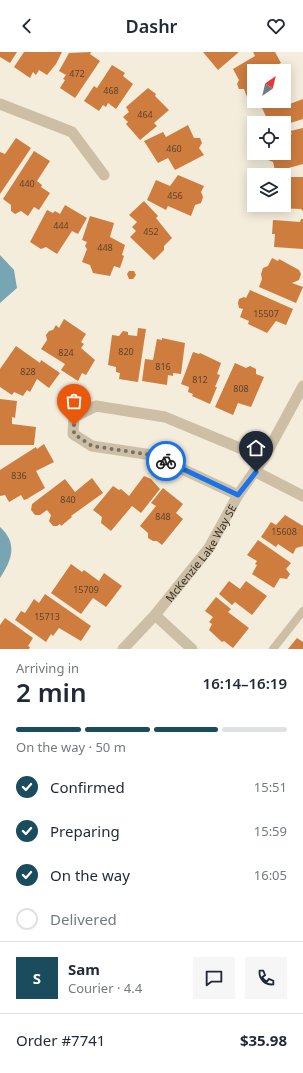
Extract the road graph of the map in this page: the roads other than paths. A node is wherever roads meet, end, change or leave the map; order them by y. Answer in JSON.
{"nodes":[{"id":1,"x":0,"y":104,"type":"edge"},
{"id":2,"x":104,"y":175,"type":"dead end"},
{"id":3,"x":303,"y":386,"type":"edge"},
{"id":4,"x":264,"y":458,"type":"junction"},
{"id":5,"x":256,"y":472,"type":"junction"},
{"id":6,"x":238,"y":495,"type":"junction"},
{"id":7,"x":303,"y":496,"type":"edge"},
{"id":8,"x":155,"y":615,"type":"junction"},
{"id":9,"x":301,"y":617,"type":"edge"},
{"id":10,"x":123,"y":649,"type":"edge"},
{"id":11,"x":192,"y":649,"type":"edge"},
{"id":12,"x":273,"y":649,"type":"edge"}],
"edges":[{"from":1,"to":2,"type":"street"},
{"from":3,"to":4,"type":"street","name":"McKenzie Lake Way SE"},
{"from":4,"to":5,"type":"street","name":"McKenzie Lake Way SE"},
{"from":4,"to":6,"type":"street"},
{"from":5,"to":6,"type":"street","name":"McKenzie Lake Way SE"},
{"from":5,"to":7,"type":"street"},
{"from":6,"to":8,"type":"street","name":"McKenzie Lake Way SE"},
{"from":8,"to":10,"type":"street","name":"McKenzie Lake Way SE"},
{"from":8,"to":11,"type":"street"},
{"from":9,"to":12,"type":"lane"}]}
